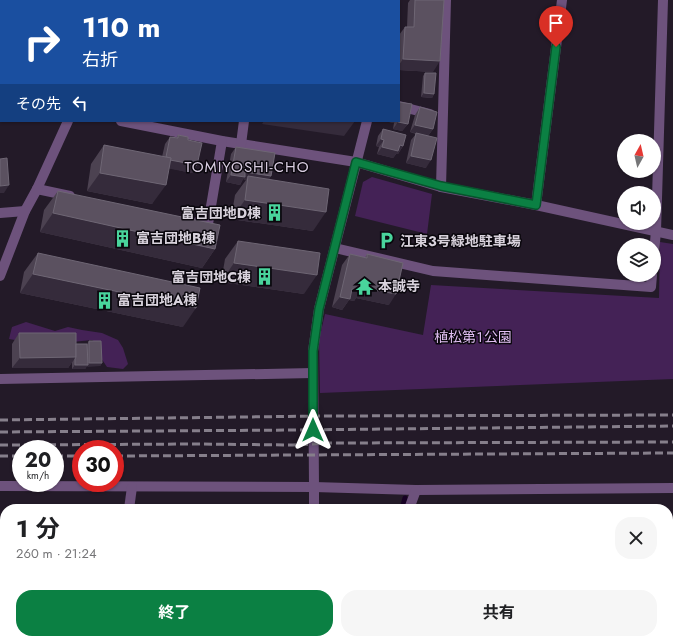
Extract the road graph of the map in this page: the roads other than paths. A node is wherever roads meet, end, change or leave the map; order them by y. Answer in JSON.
{"nodes":[{"id":1,"x":446,"y":0,"type":"edge"},
{"id":2,"x":562,"y":0,"type":"edge"},
{"id":3,"x":663,"y":0,"type":"edge"},
{"id":4,"x":400,"y":106,"type":"edge"},
{"id":5,"x":443,"y":117,"type":"junction"},
{"id":6,"x":68,"y":122,"type":"edge"},
{"id":7,"x":126,"y":122,"type":"edge"},
{"id":8,"x":244,"y":122,"type":"edge"},
{"id":9,"x":367,"y":122,"type":"edge"},
{"id":10,"x":222,"y":141,"type":"junction"},
{"id":11,"x":241,"y":144,"type":"junction"},
{"id":12,"x":356,"y":162,"type":"junction"},
{"id":13,"x":441,"y":186,"type":"junction"},
{"id":14,"x":37,"y":188,"type":"junction"},
{"id":15,"x":83,"y":198,"type":"edge"},
{"id":16,"x":536,"y":205,"type":"junction"},
{"id":17,"x":25,"y":211,"type":"junction"},
{"id":18,"x":0,"y":213,"type":"edge"},
{"id":19,"x":185,"y":220,"type":"edge"},
{"id":20,"x":656,"y":231,"type":"junction"},
{"id":21,"x":673,"y":235,"type":"edge"},
{"id":22,"x":655,"y":238,"type":"edge"},
{"id":23,"x":335,"y":248,"type":"junction"},
{"id":24,"x":0,"y":276,"type":"edge"},
{"id":25,"x":652,"y":282,"type":"edge"},
{"id":26,"x":313,"y":373,"type":"junction"},
{"id":27,"x":0,"y":379,"type":"edge"},
{"id":28,"x":0,"y":486,"type":"edge"},
{"id":29,"x":132,"y":487,"type":"junction"},
{"id":30,"x":314,"y":487,"type":"junction"},
{"id":31,"x":673,"y":488,"type":"edge"},
{"id":32,"x":416,"y":490,"type":"junction"},
{"id":33,"x":130,"y":504,"type":"edge"},
{"id":34,"x":314,"y":504,"type":"edge"},
{"id":35,"x":411,"y":504,"type":"edge"}],
"edges":[{"from":1,"to":5,"type":"street"},
{"from":2,"to":16,"type":"street"},
{"from":3,"to":20,"type":"street"},
{"from":4,"to":5,"type":"street"},
{"from":5,"to":13,"type":"street"},
{"from":6,"to":14,"type":"street"},
{"from":7,"to":10,"type":"street"},
{"from":8,"to":11,"type":"street"},
{"from":9,"to":12,"type":"street"},
{"from":10,"to":11,"type":"street"},
{"from":10,"to":19,"type":"street"},
{"from":11,"to":12,"type":"street"},
{"from":12,"to":13,"type":"street"},
{"from":12,"to":23,"type":"street"},
{"from":13,"to":16,"type":"street"},
{"from":14,"to":15,"type":"street"},
{"from":14,"to":17,"type":"street"},
{"from":16,"to":20,"type":"street"},
{"from":17,"to":18,"type":"street"},
{"from":17,"to":24,"type":"street"},
{"from":20,"to":21,"type":"street"},
{"from":20,"to":22,"type":"street"},
{"from":23,"to":25,"type":"street"},
{"from":23,"to":26,"type":"street"},
{"from":26,"to":27,"type":"street"},
{"from":26,"to":30,"type":"street"},
{"from":28,"to":29,"type":"street"},
{"from":29,"to":30,"type":"street"},
{"from":29,"to":33,"type":"street"},
{"from":30,"to":32,"type":"street"},
{"from":30,"to":34,"type":"street"},
{"from":31,"to":32,"type":"street"},
{"from":32,"to":35,"type":"street"}]}
